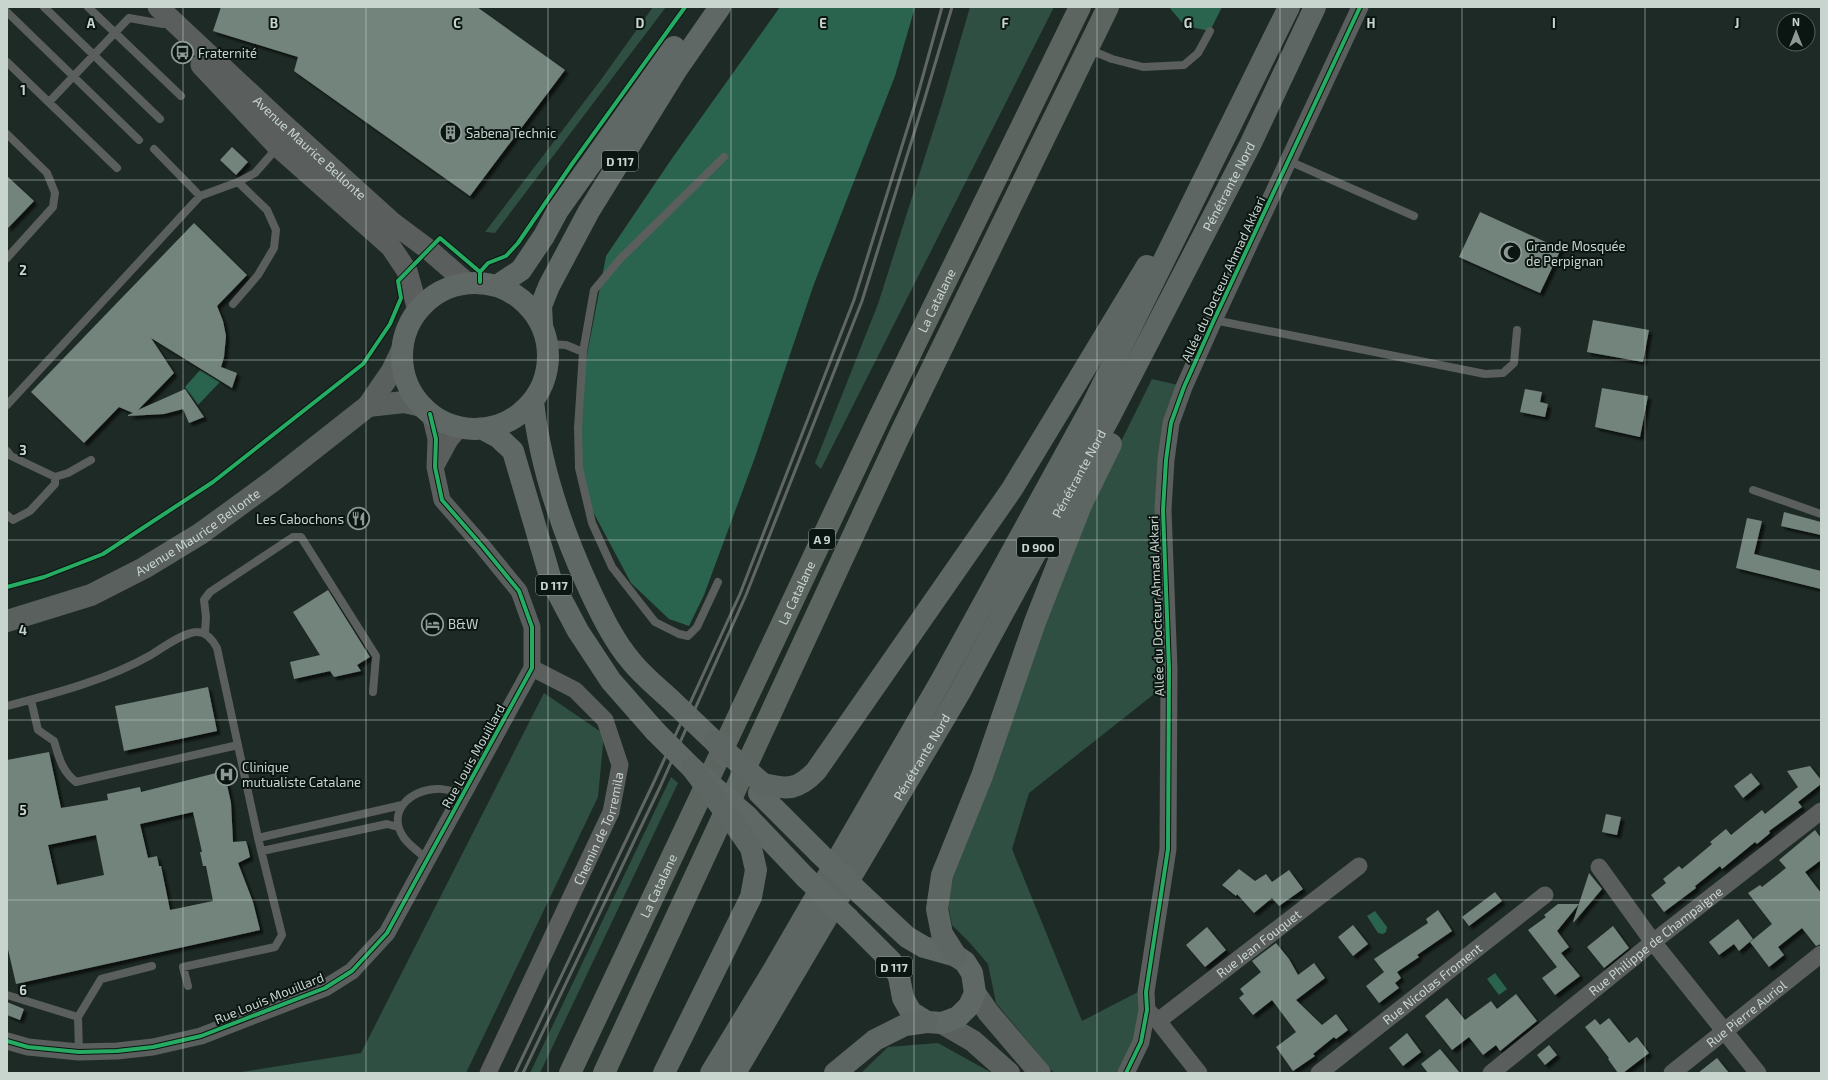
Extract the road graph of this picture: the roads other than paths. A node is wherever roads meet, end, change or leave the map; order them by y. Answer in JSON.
{"nodes":[{"id":1,"x":44,"y":7,"type":"edge"},
{"id":2,"x":88,"y":7,"type":"edge"},
{"id":3,"x":145,"y":7,"type":"edge"},
{"id":4,"x":703,"y":7,"type":"edge"},
{"id":5,"x":720,"y":7,"type":"edge"},
{"id":6,"x":1080,"y":7,"type":"edge"},
{"id":7,"x":1108,"y":7,"type":"edge"},
{"id":8,"x":1285,"y":7,"type":"edge"},
{"id":9,"x":1289,"y":7,"type":"edge"},
{"id":10,"x":1315,"y":7,"type":"edge"},
{"id":11,"x":1360,"y":7,"type":"edge"},
{"id":12,"x":7,"y":12,"type":"edge"},
{"id":13,"x":164,"y":16,"type":"edge"},
{"id":14,"x":1210,"y":31,"type":"dead end"},
{"id":15,"x":115,"y":34,"type":"junction"},
{"id":16,"x":1088,"y":49,"type":"junction"},
{"id":17,"x":94,"y":55,"type":"junction"},
{"id":18,"x":7,"y":62,"type":"edge"},
{"id":19,"x":73,"y":78,"type":"junction"},
{"id":20,"x":181,"y":96,"type":"dead end"},
{"id":21,"x":49,"y":102,"type":"junction"},
{"id":22,"x":160,"y":119,"type":"dead end"},
{"id":23,"x":280,"y":121,"type":"junction"},
{"id":24,"x":256,"y":124,"type":"junction"},
{"id":25,"x":7,"y":134,"type":"edge"},
{"id":26,"x":139,"y":140,"type":"dead end"},
{"id":27,"x":1251,"y":143,"type":"junction"},
{"id":28,"x":285,"y":148,"type":"junction"},
{"id":29,"x":154,"y":149,"type":"dead end"},
{"id":30,"x":724,"y":157,"type":"dead end"},
{"id":31,"x":1289,"y":161,"type":"junction"},
{"id":32,"x":116,"y":168,"type":"dead end"},
{"id":33,"x":238,"y":182,"type":"junction"},
{"id":34,"x":347,"y":192,"type":"dead end"},
{"id":35,"x":200,"y":196,"type":"junction"},
{"id":36,"x":1414,"y":216,"type":"dead end"},
{"id":37,"x":393,"y":223,"type":"junction"},
{"id":38,"x":7,"y":258,"type":"edge"},
{"id":39,"x":467,"y":283,"type":"junction"},
{"id":40,"x":497,"y":286,"type":"junction"},
{"id":41,"x":232,"y":304,"type":"dead end"},
{"id":42,"x":418,"y":310,"type":"junction"},
{"id":43,"x":1214,"y":320,"type":"junction"},
{"id":44,"x":1517,"y":330,"type":"dead end"},
{"id":45,"x":545,"y":335,"type":"junction"},
{"id":46,"x":402,"y":350,"type":"junction"},
{"id":47,"x":583,"y":352,"type":"junction"},
{"id":48,"x":533,"y":402,"type":"junction"},
{"id":49,"x":7,"y":405,"type":"edge"},
{"id":50,"x":368,"y":406,"type":"junction"},
{"id":51,"x":426,"y":410,"type":"junction"},
{"id":52,"x":460,"y":428,"type":"junction"},
{"id":53,"x":482,"y":429,"type":"junction"},
{"id":54,"x":7,"y":451,"type":"edge"},
{"id":55,"x":90,"y":460,"type":"dead end"},
{"id":56,"x":435,"y":467,"type":"junction"},
{"id":57,"x":55,"y":476,"type":"junction"},
{"id":58,"x":1753,"y":490,"type":"dead end"},
{"id":59,"x":1821,"y":514,"type":"edge"},
{"id":60,"x":7,"y":515,"type":"edge"},
{"id":61,"x":718,"y":582,"type":"dead end"},
{"id":62,"x":7,"y":621,"type":"edge"},
{"id":63,"x":205,"y":633,"type":"junction"},
{"id":64,"x":532,"y":668,"type":"junction"},
{"id":65,"x":373,"y":692,"type":"dead end"},
{"id":66,"x":31,"y":700,"type":"junction"},
{"id":67,"x":7,"y":706,"type":"edge"},
{"id":68,"x":715,"y":742,"type":"joint"},
{"id":69,"x":238,"y":745,"type":"junction"},
{"id":70,"x":692,"y":768,"type":"joint"},
{"id":71,"x":761,"y":788,"type":"junction"},
{"id":72,"x":463,"y":794,"type":"junction"},
{"id":73,"x":402,"y":805,"type":"junction"},
{"id":74,"x":1821,"y":810,"type":"edge"},
{"id":75,"x":743,"y":824,"type":"junction"},
{"id":76,"x":398,"y":827,"type":"junction"},
{"id":77,"x":258,"y":838,"type":"junction"},
{"id":78,"x":262,"y":851,"type":"junction"},
{"id":79,"x":427,"y":859,"type":"junction"},
{"id":80,"x":1359,"y":866,"type":"dead end"},
{"id":81,"x":1599,"y":867,"type":"dead end"},
{"id":82,"x":1545,"y":894,"type":"dead end"},
{"id":83,"x":1653,"y":942,"type":"junction"},
{"id":84,"x":1821,"y":954,"type":"edge"},
{"id":85,"x":956,"y":956,"type":"junction"},
{"id":86,"x":152,"y":966,"type":"dead end"},
{"id":87,"x":188,"y":986,"type":"dead end"},
{"id":88,"x":975,"y":993,"type":"junction"},
{"id":89,"x":7,"y":995,"type":"edge"},
{"id":90,"x":1152,"y":1015,"type":"junction"},
{"id":91,"x":78,"y":1017,"type":"junction"},
{"id":92,"x":935,"y":1023,"type":"junction"},
{"id":93,"x":1724,"y":1031,"type":"junction"},
{"id":94,"x":7,"y":1041,"type":"edge"},
{"id":95,"x":79,"y":1052,"type":"junction"},
{"id":96,"x":488,"y":1073,"type":"edge"},
{"id":97,"x":570,"y":1073,"type":"edge"},
{"id":98,"x":604,"y":1073,"type":"edge"},
{"id":99,"x":664,"y":1073,"type":"edge"},
{"id":100,"x":711,"y":1073,"type":"edge"},
{"id":101,"x":735,"y":1073,"type":"edge"},
{"id":102,"x":835,"y":1073,"type":"edge"},
{"id":103,"x":1009,"y":1073,"type":"edge"},
{"id":104,"x":1040,"y":1073,"type":"edge"},
{"id":105,"x":1126,"y":1073,"type":"edge"},
{"id":106,"x":1199,"y":1073,"type":"edge"},
{"id":107,"x":1319,"y":1073,"type":"edge"},
{"id":108,"x":1491,"y":1073,"type":"edge"},
{"id":109,"x":1672,"y":1073,"type":"edge"},
{"id":110,"x":1758,"y":1073,"type":"edge"}],
"edges":[{"from":1,"to":17,"type":"lane"},
{"from":2,"to":15,"type":"lane"},
{"from":3,"to":13,"type":"street","name":"Avenue Maurice Bellonte"},
{"from":4,"to":40,"type":"main road","number":"D 117"},
{"from":5,"to":45,"type":"main road","number":"D 117"},
{"from":6,"to":97,"type":"highway","name":"La Catalane","number":"A 9"},
{"from":7,"to":16,"type":"highway","name":"La Catalane","number":"A 9"},
{"from":8,"to":71,"type":"highway"},
{"from":9,"to":100,"type":"highway","name":"Pénétrante Nord","number":"D 900"},
{"from":10,"to":27,"type":"highway","name":"Pénétrante Nord","number":"D 900"},
{"from":11,"to":31,"type":"street","name":"Allée du Docteur Ahmad Akkari"},
{"from":12,"to":19,"type":"lane"},
{"from":13,"to":15,"type":"lane"},
{"from":13,"to":23,"type":"street","name":"Avenue Maurice Bellonte"},
{"from":13,"to":24,"type":"street","name":"Avenue Maurice Bellonte"},
{"from":14,"to":16,"type":"lane"},
{"from":15,"to":17,"type":"lane"},
{"from":15,"to":20,"type":"lane"},
{"from":16,"to":98,"type":"highway","name":"La Catalane","number":"A 9"},
{"from":17,"to":19,"type":"lane"},
{"from":17,"to":22,"type":"lane"},
{"from":18,"to":21,"type":"lane"},
{"from":19,"to":21,"type":"lane"},
{"from":19,"to":26,"type":"lane"},
{"from":21,"to":32,"type":"lane"},
{"from":23,"to":24,"type":"lane"},
{"from":23,"to":28,"type":"lane"},
{"from":23,"to":37,"type":"street","name":"Avenue Maurice Bellonte"},
{"from":24,"to":28,"type":"street","name":"Avenue Maurice Bellonte"},
{"from":25,"to":38,"type":"lane"},
{"from":27,"to":85,"type":"highway"},
{"from":27,"to":101,"type":"highway","name":"Pénétrante Nord","number":"D 900"},
{"from":28,"to":33,"type":"lane"},
{"from":28,"to":42,"type":"street","name":"Avenue Maurice Bellonte"},
{"from":29,"to":35,"type":"lane"},
{"from":30,"to":47,"type":"lane"},
{"from":31,"to":36,"type":"lane"},
{"from":31,"to":43,"type":"street","name":"Allée du Docteur Ahmad Akkari"},
{"from":33,"to":35,"type":"lane"},
{"from":33,"to":41,"type":"lane"},
{"from":34,"to":37,"type":"lane"},
{"from":35,"to":49,"type":"lane"},
{"from":37,"to":39,"type":"street","name":"Avenue Maurice Bellonte"},
{"from":39,"to":40,"type":"main road"},
{"from":39,"to":42,"type":"main road"},
{"from":40,"to":45,"type":"main road"},
{"from":42,"to":46,"type":"main road"},
{"from":43,"to":44,"type":"lane"},
{"from":43,"to":90,"type":"street","name":"Allée du Docteur Ahmad Akkari"},
{"from":45,"to":47,"type":"lane"},
{"from":45,"to":48,"type":"main road"},
{"from":46,"to":50,"type":"main road","name":"Avenue Maurice Bellonte"},
{"from":46,"to":51,"type":"main road"},
{"from":47,"to":61,"type":"lane"},
{"from":48,"to":53,"type":"main road"},
{"from":48,"to":68,"type":"main road","number":"D 117","bridge":true},
{"from":50,"to":51,"type":"main road"},
{"from":50,"to":62,"type":"main road","name":"Avenue Maurice Bellonte"},
{"from":51,"to":52,"type":"main road"},
{"from":51,"to":56,"type":"street"},
{"from":52,"to":53,"type":"main road"},
{"from":52,"to":56,"type":"street"},
{"from":53,"to":70,"type":"main road","number":"D 117","bridge":true},
{"from":54,"to":57,"type":"lane"},
{"from":55,"to":57,"type":"lane"},
{"from":56,"to":64,"type":"street"},
{"from":57,"to":60,"type":"lane"},
{"from":58,"to":59,"type":"lane"},
{"from":63,"to":65,"type":"lane"},
{"from":63,"to":66,"type":"lane"},
{"from":63,"to":69,"type":"lane"},
{"from":64,"to":72,"type":"street","name":"Rue Louis Mouillard"},
{"from":64,"to":96,"type":"street","name":"Chemin de Torremila"},
{"from":66,"to":67,"type":"lane"},
{"from":66,"to":69,"type":"lane"},
{"from":68,"to":71,"type":"highway","bridge":true},
{"from":69,"to":77,"type":"lane"},
{"from":70,"to":75,"type":"highway","bridge":true},
{"from":71,"to":85,"type":"main road","number":"D 117","bridge":true},
{"from":72,"to":73,"type":"lane"},
{"from":72,"to":79,"type":"street","name":"Rue Louis Mouillard"},
{"from":73,"to":76,"type":"lane"},
{"from":73,"to":77,"type":"lane"},
{"from":74,"to":83,"type":"street","name":"Rue Philippe de Champaigne"},
{"from":75,"to":92,"type":"main road","number":"D 117","bridge":true},
{"from":75,"to":99,"type":"highway"},
{"from":76,"to":78,"type":"lane"},
{"from":76,"to":79,"type":"lane"},
{"from":77,"to":78,"type":"lane"},
{"from":78,"to":87,"type":"lane"},
{"from":79,"to":95,"type":"street","name":"Rue Louis Mouillard"},
{"from":80,"to":90,"type":"street","name":"Rue Jean Fouquet"},
{"from":81,"to":83,"type":"street"},
{"from":82,"to":107,"type":"street","name":"Rue Nicolas Froment"},
{"from":83,"to":93,"type":"street"},
{"from":83,"to":108,"type":"street","name":"Rue Philippe de Champaigne"},
{"from":84,"to":93,"type":"street","name":"Rue Pierre Auriol"},
{"from":85,"to":88,"type":"main road"},
{"from":86,"to":91,"type":"lane"},
{"from":88,"to":92,"type":"main road"},
{"from":88,"to":104,"type":"main road"},
{"from":89,"to":91,"type":"lane"},
{"from":90,"to":105,"type":"street","name":"Allée du Docteur Ahmad Akkari"},
{"from":90,"to":106,"type":"street"},
{"from":91,"to":95,"type":"lane"},
{"from":92,"to":102,"type":"highway"},
{"from":92,"to":103,"type":"main road","number":"D 117"},
{"from":93,"to":109,"type":"street","name":"Rue Pierre Auriol"},
{"from":93,"to":110,"type":"street"},
{"from":94,"to":95,"type":"street","name":"Rue Louis Mouillard"}]}
